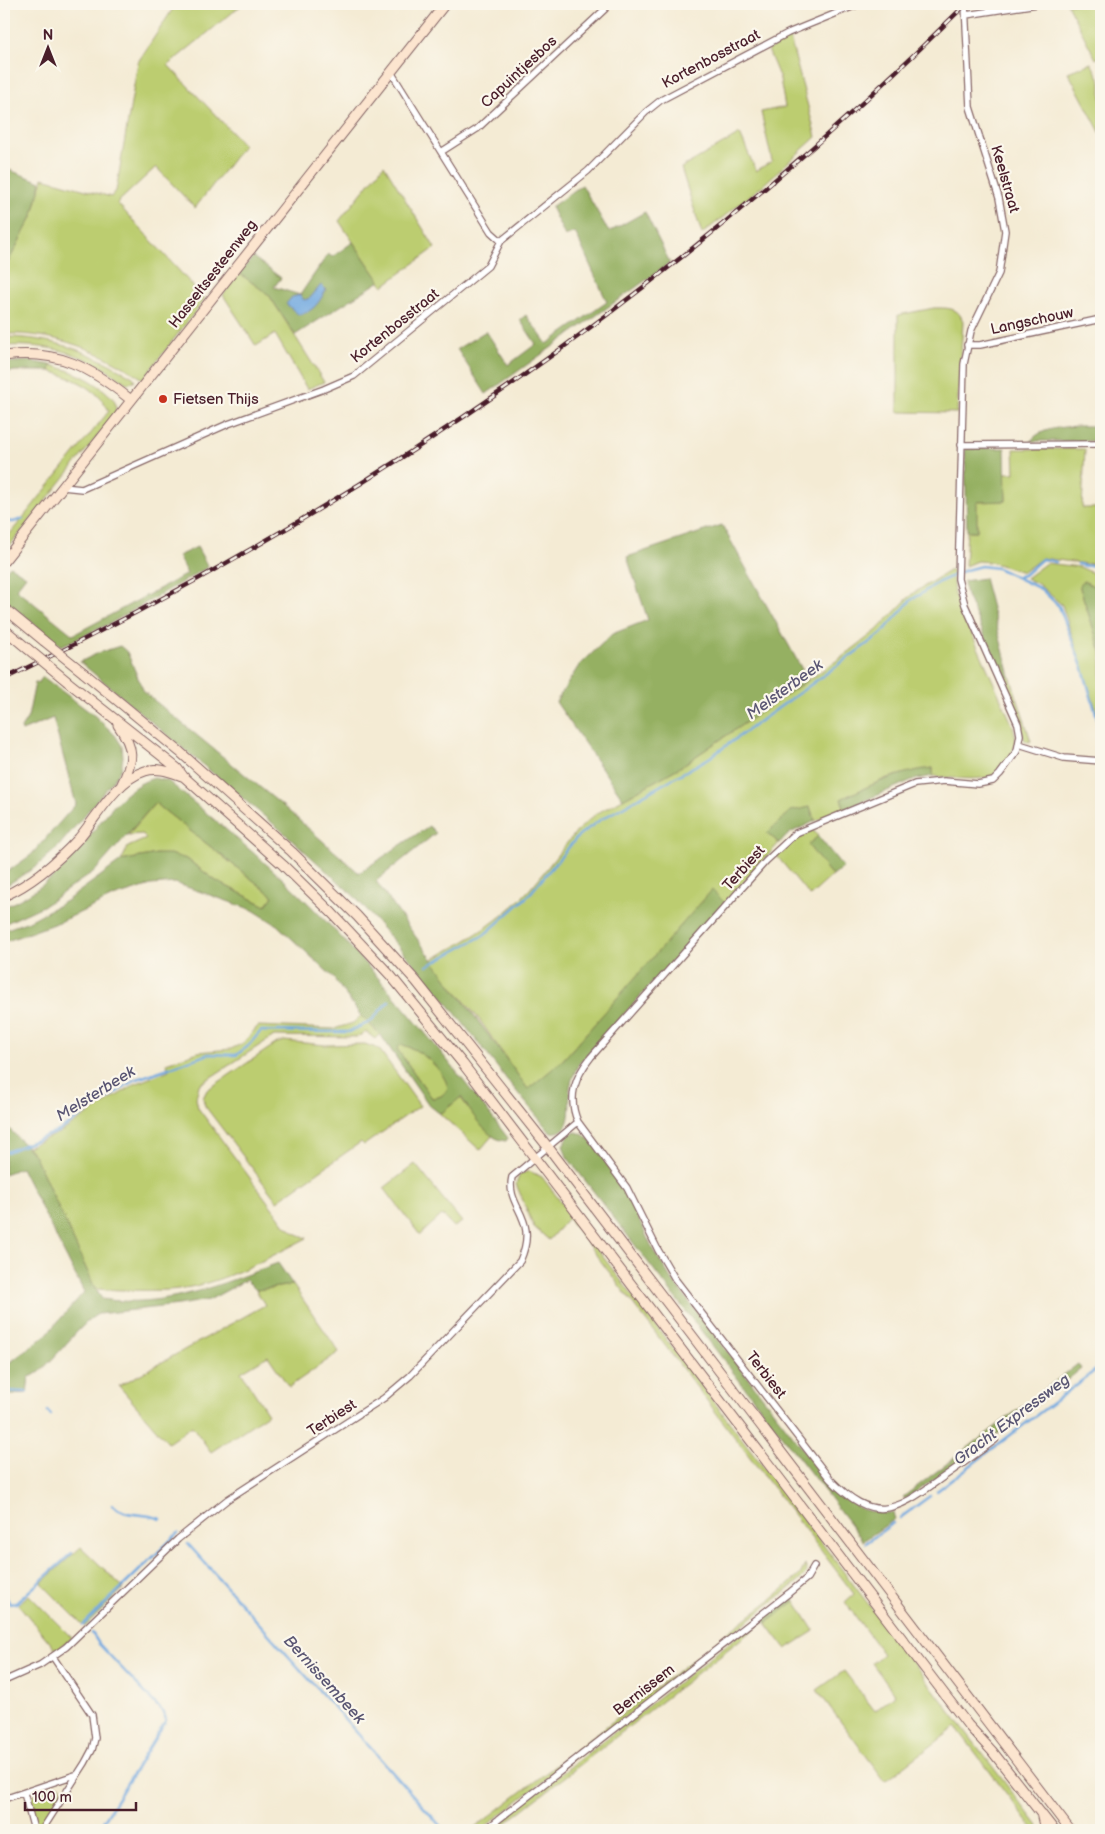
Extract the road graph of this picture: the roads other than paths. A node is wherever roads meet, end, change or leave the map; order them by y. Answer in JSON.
{"nodes":[{"id":1,"x":445,"y":4,"type":"edge"},
{"id":2,"x":602,"y":4,"type":"edge"},
{"id":3,"x":859,"y":4,"type":"edge"},
{"id":4,"x":965,"y":4,"type":"edge"},
{"id":5,"x":1037,"y":4,"type":"edge"},
{"id":6,"x":966,"y":14,"type":"junction"},
{"id":7,"x":391,"y":72,"type":"junction"},
{"id":8,"x":441,"y":152,"type":"junction"},
{"id":9,"x":501,"y":241,"type":"junction"},
{"id":10,"x":1101,"y":319,"type":"edge"},
{"id":11,"x":966,"y":345,"type":"junction"},
{"id":12,"x":4,"y":356,"type":"edge"},
{"id":13,"x":131,"y":400,"type":"junction"},
{"id":14,"x":1101,"y":444,"type":"edge"},
{"id":15,"x":961,"y":445,"type":"junction"},
{"id":16,"x":63,"y":486,"type":"junction"},
{"id":17,"x":4,"y":561,"type":"edge"},
{"id":18,"x":4,"y":608,"type":"edge"},
{"id":19,"x":4,"y":630,"type":"edge"},
{"id":20,"x":116,"y":721,"type":"junction"},
{"id":21,"x":1019,"y":744,"type":"junction"},
{"id":22,"x":1101,"y":761,"type":"edge"},
{"id":23,"x":183,"y":776,"type":"junction"},
{"id":24,"x":119,"y":788,"type":"junction"},
{"id":25,"x":4,"y":896,"type":"edge"},
{"id":26,"x":578,"y":1122,"type":"junction"},
{"id":27,"x":548,"y":1147,"type":"junction"},
{"id":28,"x":535,"y":1158,"type":"junction"},
{"id":29,"x":995,"y":1440,"type":"dead end"},
{"id":30,"x":814,"y":1566,"type":"dead end"},
{"id":31,"x":53,"y":1658,"type":"junction"},
{"id":32,"x":4,"y":1681,"type":"edge"},
{"id":33,"x":76,"y":1775,"type":"junction"},
{"id":34,"x":24,"y":1793,"type":"junction"},
{"id":35,"x":4,"y":1799,"type":"edge"},
{"id":36,"x":1041,"y":1813,"type":"junction"},
{"id":37,"x":1070,"y":1829,"type":"edge"},
{"id":38,"x":34,"y":1830,"type":"edge"},
{"id":39,"x":42,"y":1830,"type":"edge"},
{"id":40,"x":485,"y":1830,"type":"edge"},
{"id":41,"x":1045,"y":1830,"type":"edge"},
{"id":42,"x":1054,"y":1830,"type":"edge"}],
"edges":[{"from":1,"to":7,"type":"main road","name":"Hasseltsesteenweg"},
{"from":2,"to":8,"type":"street","name":"Capuintjesbos"},
{"from":3,"to":9,"type":"street","name":"Kortenbosstraat"},
{"from":4,"to":6,"type":"street","name":"Keelstraat"},
{"from":5,"to":6,"type":"street"},
{"from":6,"to":11,"type":"street","name":"Keelstraat"},
{"from":7,"to":8,"type":"street"},
{"from":7,"to":13,"type":"main road","name":"Hasseltsesteenweg"},
{"from":8,"to":9,"type":"street"},
{"from":9,"to":16,"type":"street","name":"Kortenbosstraat"},
{"from":10,"to":11,"type":"street","name":"Langschouw"},
{"from":11,"to":15,"type":"street","name":"Keelstraat"},
{"from":12,"to":13,"type":"main road"},
{"from":13,"to":16,"type":"main road","name":"Hasseltsesteenweg"},
{"from":14,"to":15,"type":"street"},
{"from":15,"to":21,"type":"street","name":"Keelstraat"},
{"from":16,"to":17,"type":"main road","name":"Hasseltsesteenweg"},
{"from":18,"to":27,"type":"main road","bridge":true},
{"from":19,"to":20,"type":"main road","bridge":true},
{"from":20,"to":23,"type":"main road"},
{"from":20,"to":24,"type":"main road"},
{"from":21,"to":22,"type":"street"},
{"from":21,"to":26,"type":"street","name":"Terbiest"},
{"from":23,"to":24,"type":"main road"},
{"from":23,"to":28,"type":"main road"},
{"from":24,"to":25,"type":"main road"},
{"from":26,"to":27,"type":"street","name":"Terbiest"},
{"from":26,"to":29,"type":"street","name":"Terbiest"},
{"from":27,"to":28,"type":"street","name":"Terbiest"},
{"from":27,"to":37,"type":"main road"},
{"from":28,"to":31,"type":"street","name":"Terbiest"},
{"from":28,"to":36,"type":"main road"},
{"from":30,"to":40,"type":"street","name":"Bernissem"},
{"from":31,"to":32,"type":"street","name":"Terbiest"},
{"from":31,"to":33,"type":"street"},
{"from":33,"to":34,"type":"street"},
{"from":33,"to":39,"type":"street"},
{"from":34,"to":35,"type":"street"},
{"from":34,"to":38,"type":"street"},
{"from":36,"to":41,"type":"main road"},
{"from":36,"to":42,"type":"main road"}]}
